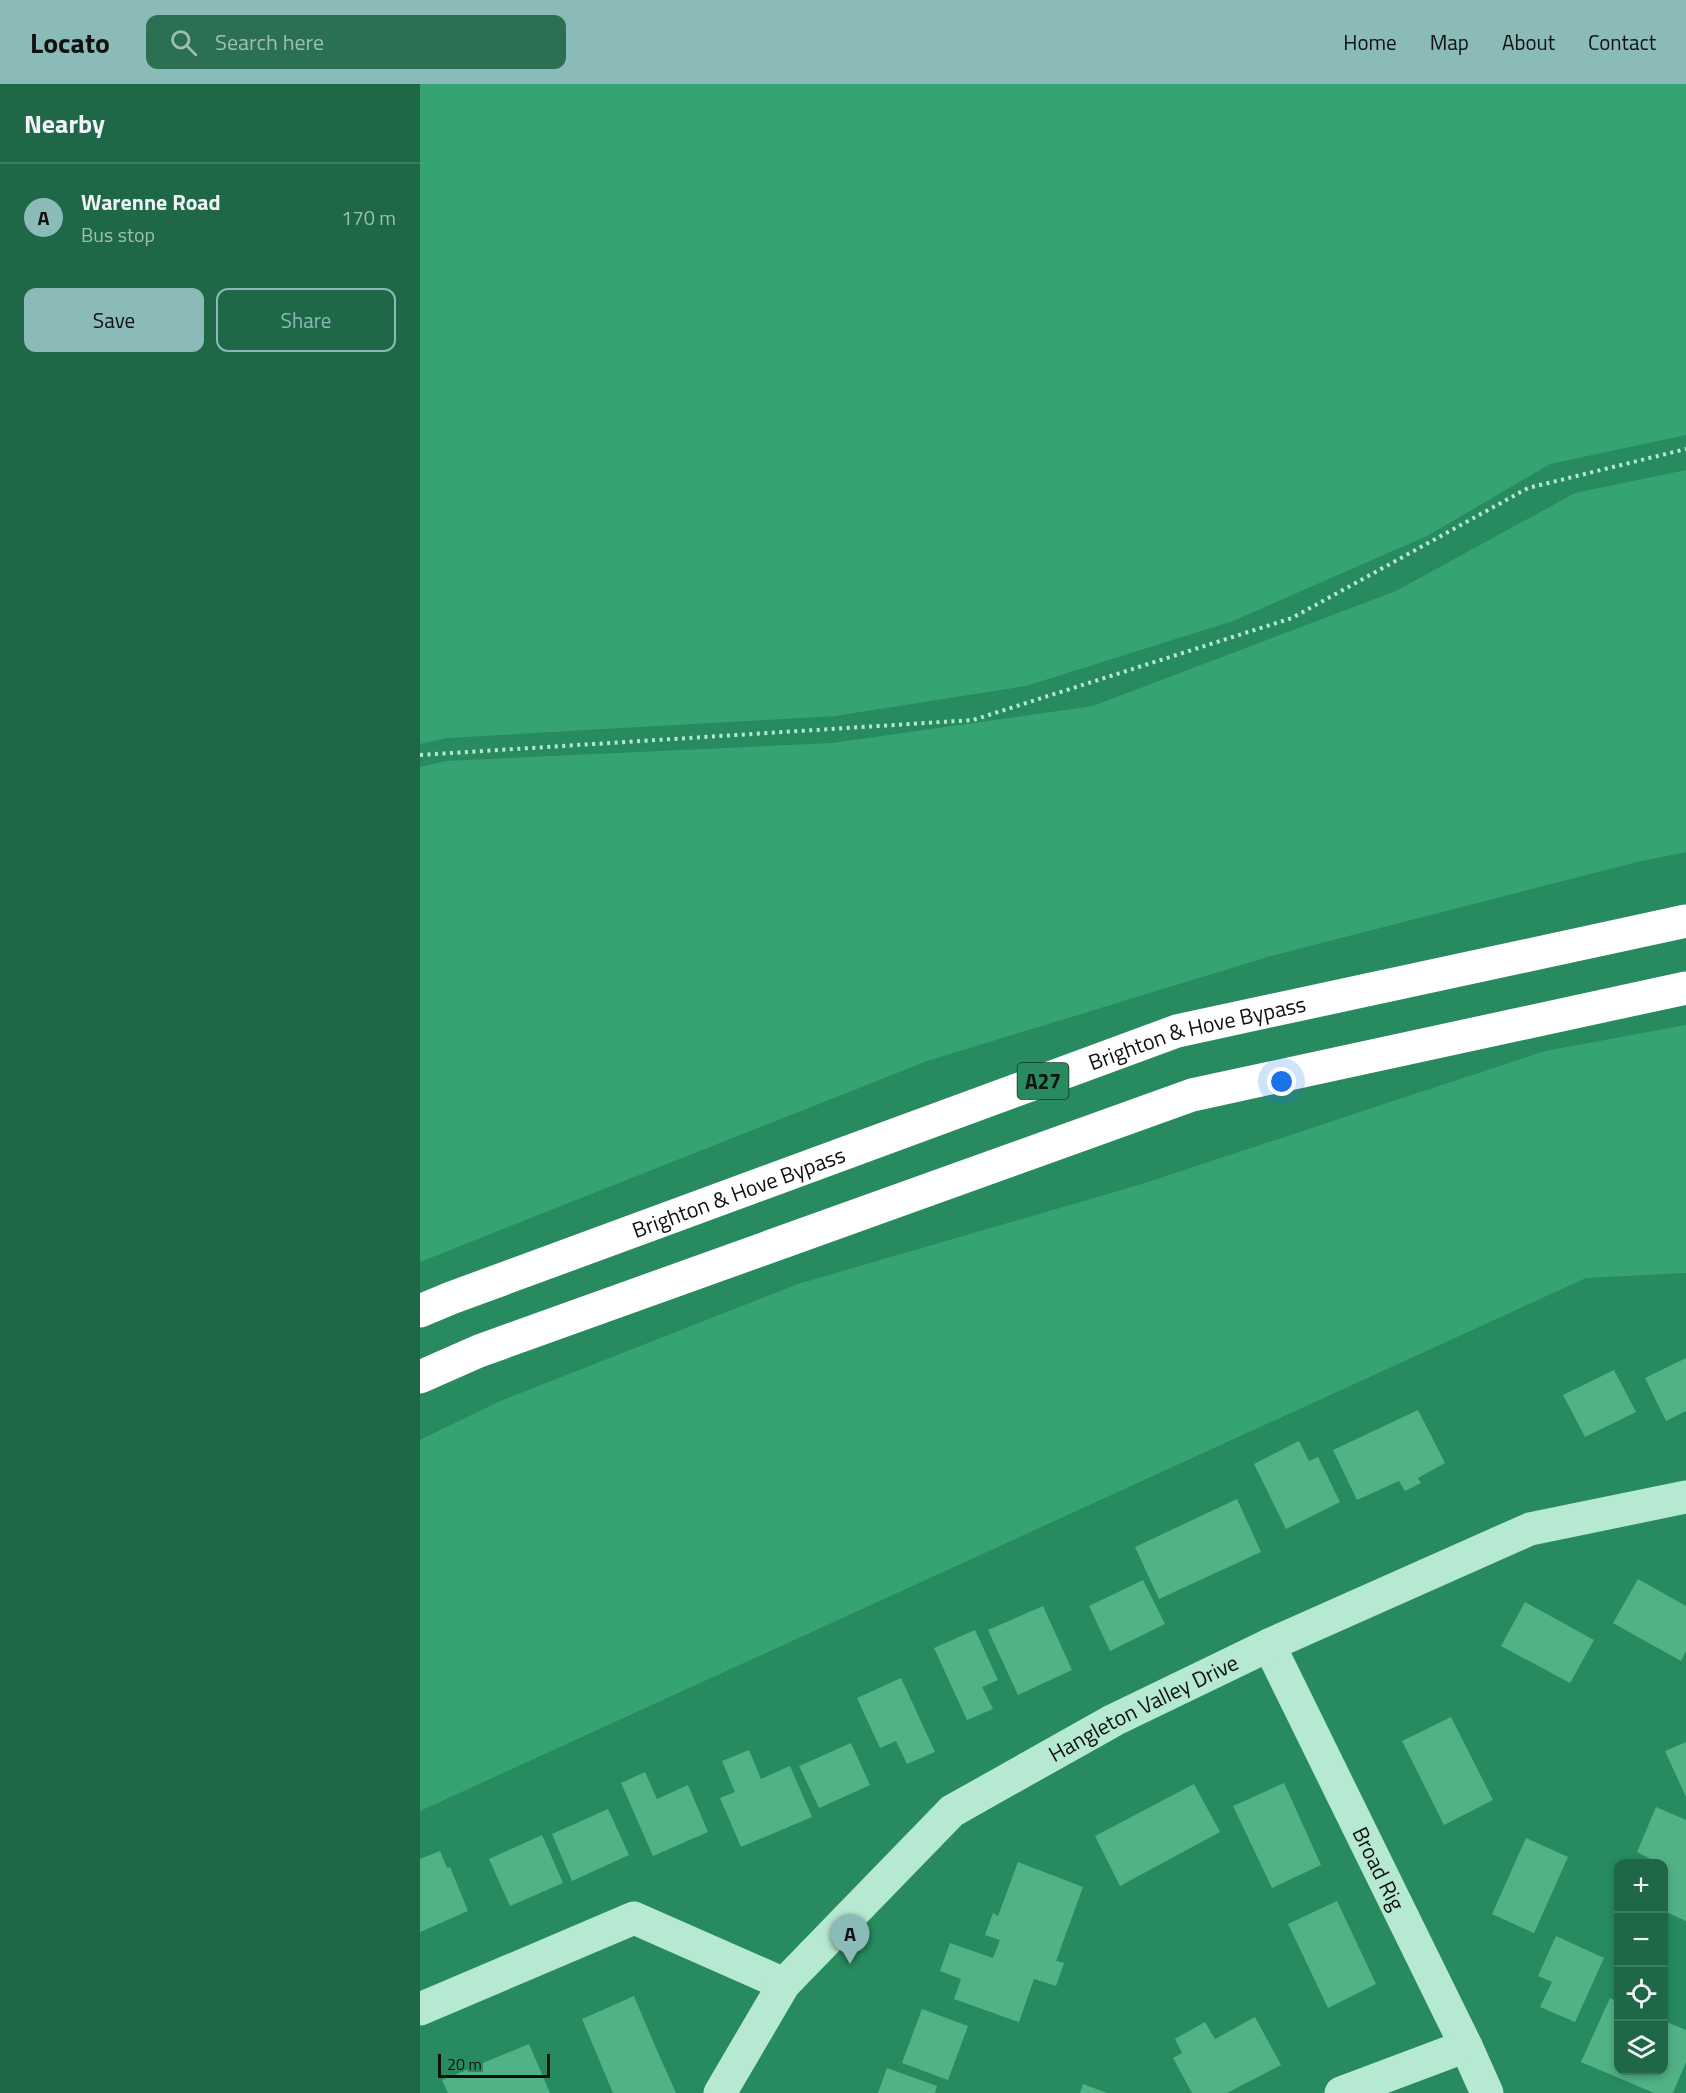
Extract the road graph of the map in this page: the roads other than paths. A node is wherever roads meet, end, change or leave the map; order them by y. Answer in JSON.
{"nodes":[{"id":1,"x":1686,"y":921,"type":"edge"},
{"id":2,"x":1686,"y":988,"type":"edge"},
{"id":3,"x":420,"y":1311,"type":"edge"},
{"id":4,"x":420,"y":1377,"type":"edge"},
{"id":5,"x":1686,"y":1497,"type":"edge"},
{"id":6,"x":1269,"y":1645,"type":"junction"},
{"id":7,"x":784,"y":1984,"type":"junction"},
{"id":8,"x":420,"y":2009,"type":"edge"},
{"id":9,"x":1466,"y":2046,"type":"junction"},
{"id":10,"x":720,"y":2093,"type":"edge"},
{"id":11,"x":1341,"y":2093,"type":"edge"},
{"id":12,"x":1486,"y":2093,"type":"edge"}],
"edges":[{"from":1,"to":3,"type":"highway","name":"Brighton & Hove Bypass","number":"A27"},
{"from":2,"to":4,"type":"highway"},
{"from":5,"to":6,"type":"street","name":"Hangleton Valley Drive"},
{"from":6,"to":7,"type":"street","name":"Hangleton Valley Drive"},
{"from":6,"to":9,"type":"street","name":"Broad Rig"},
{"from":7,"to":8,"type":"street"},
{"from":7,"to":10,"type":"street","name":"Hangleton Valley Drive"},
{"from":9,"to":11,"type":"street"},
{"from":9,"to":12,"type":"street","name":"Broad Rig"}]}
